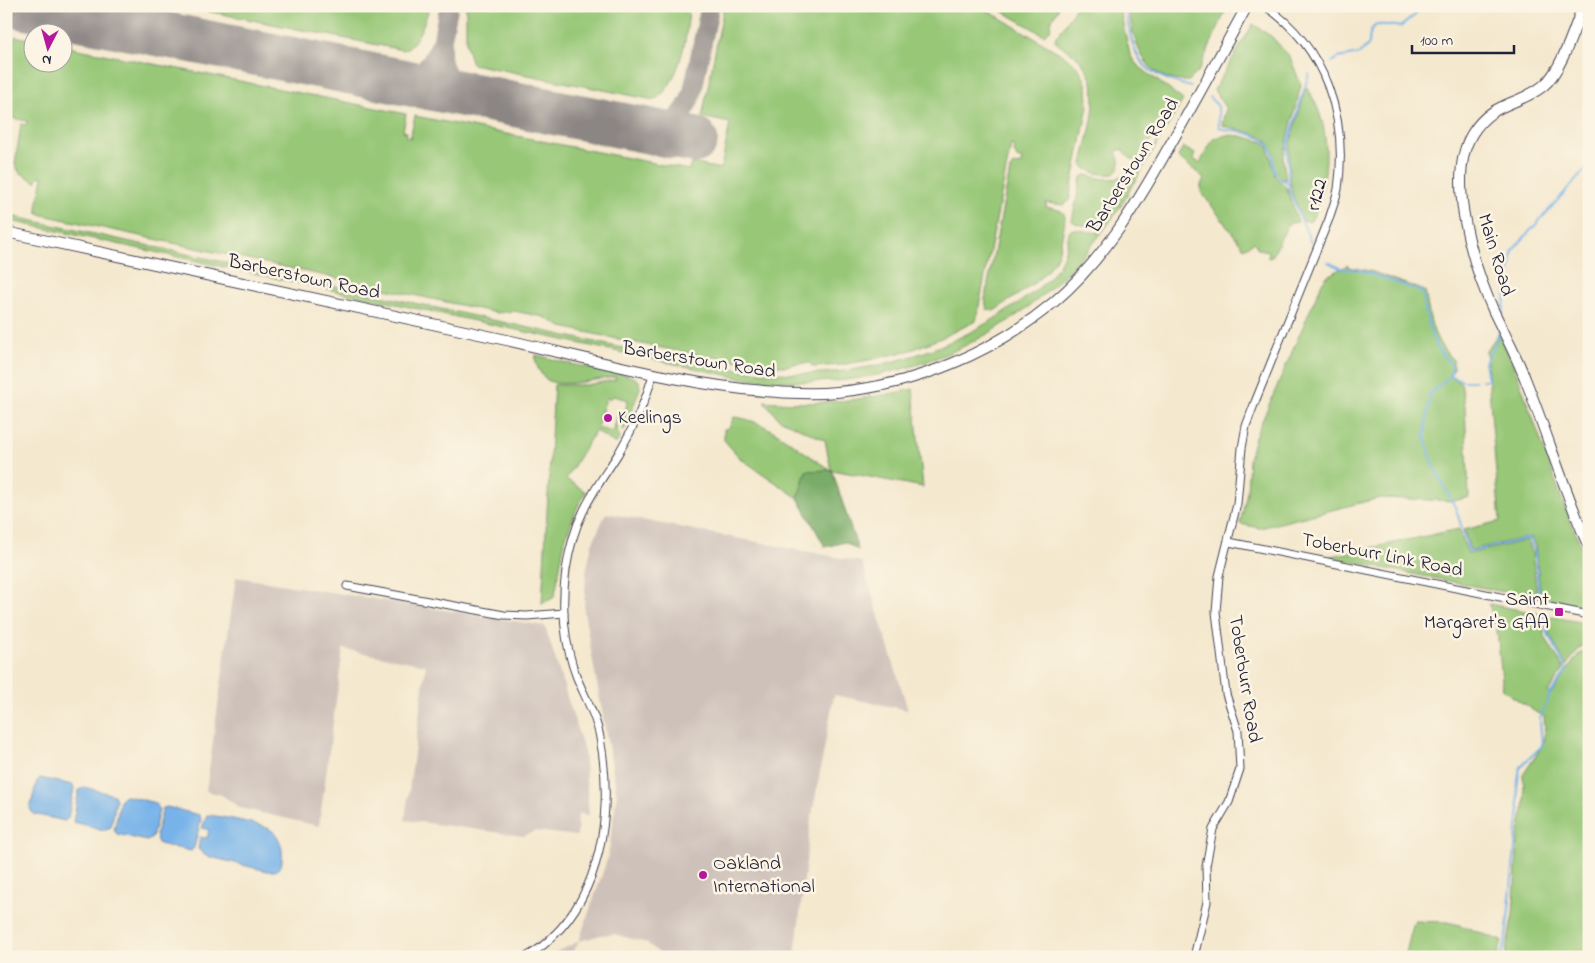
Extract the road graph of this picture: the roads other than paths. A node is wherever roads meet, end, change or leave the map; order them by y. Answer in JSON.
{"nodes":[{"id":1,"x":1247,"y":6,"type":"edge"},
{"id":2,"x":1265,"y":6,"type":"edge"},
{"id":3,"x":1584,"y":6,"type":"edge"},
{"id":4,"x":6,"y":232,"type":"edge"},
{"id":5,"x":653,"y":375,"type":"junction"},
{"id":6,"x":1255,"y":402,"type":"joint"},
{"id":7,"x":1229,"y":542,"type":"junction"},
{"id":8,"x":1589,"y":547,"type":"edge"},
{"id":9,"x":347,"y":586,"type":"dead end"},
{"id":10,"x":564,"y":613,"type":"junction"},
{"id":11,"x":1589,"y":615,"type":"edge"},
{"id":12,"x":526,"y":957,"type":"edge"},
{"id":13,"x":1194,"y":957,"type":"edge"}],
"edges":[{"from":1,"to":5,"type":"main road","name":"Barberstown Road"},
{"from":2,"to":6,"type":"street","name":"r122"},
{"from":3,"to":8,"type":"main road","name":"Main Road"},
{"from":4,"to":5,"type":"main road","name":"Barberstown Road"},
{"from":5,"to":10,"type":"street"},
{"from":6,"to":7,"type":"street","name":"Toberburr Road"},
{"from":7,"to":11,"type":"street","name":"Toberburr Link Road"},
{"from":7,"to":13,"type":"street","name":"Toberburr Road"},
{"from":9,"to":10,"type":"street"},
{"from":10,"to":12,"type":"street"}]}
